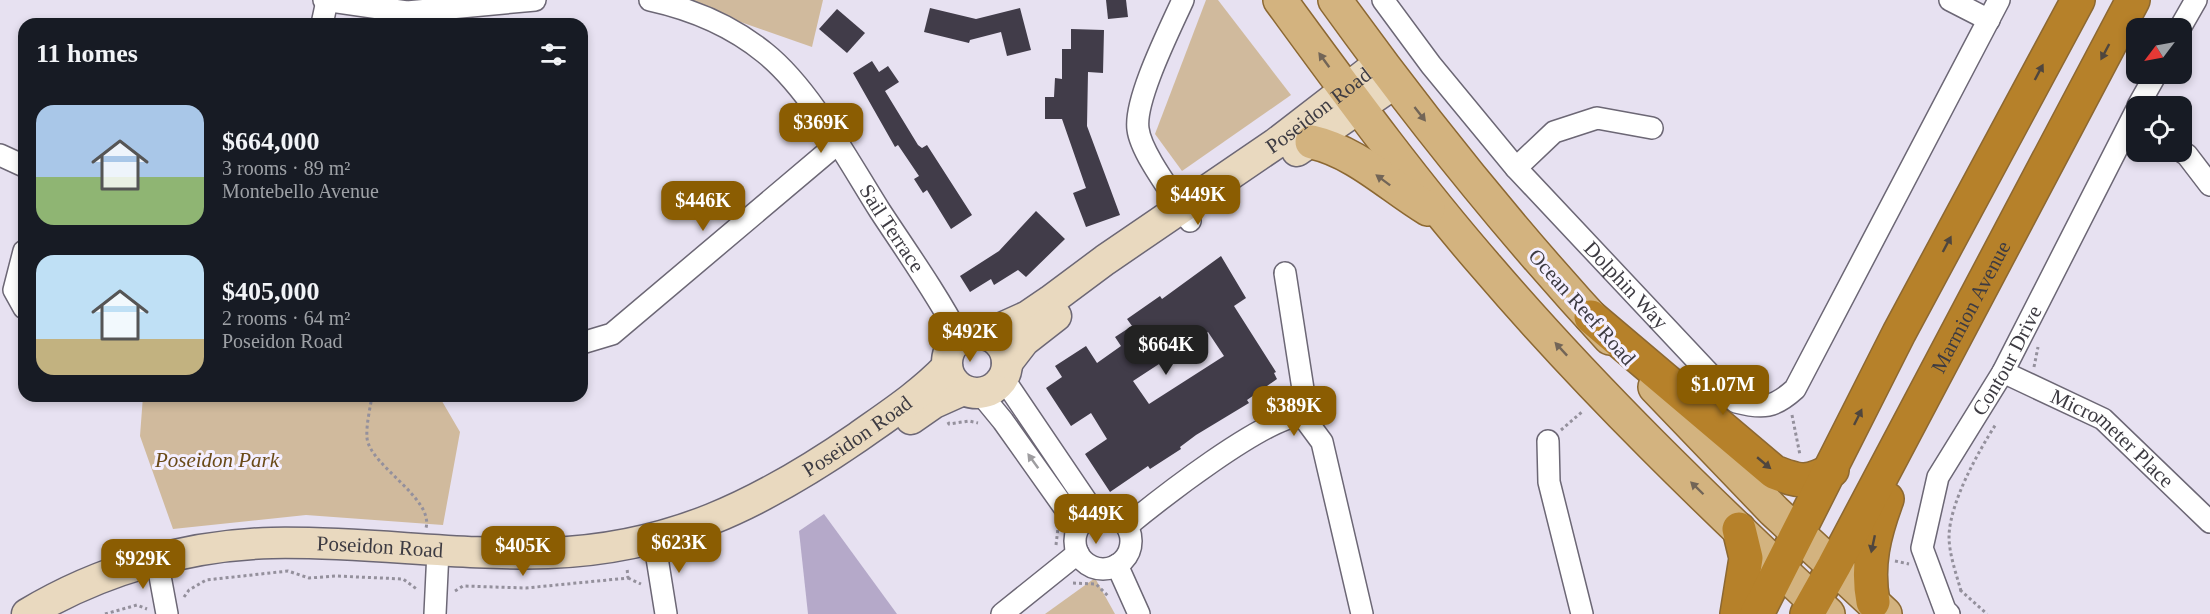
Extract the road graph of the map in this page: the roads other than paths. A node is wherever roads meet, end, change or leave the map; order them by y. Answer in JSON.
{"nodes":[{"id":1,"x":326,"y":0,"type":"edge"},
{"id":2,"x":535,"y":0,"type":"edge"},
{"id":3,"x":650,"y":0,"type":"edge"},
{"id":4,"x":1183,"y":0,"type":"edge"},
{"id":5,"x":1280,"y":0,"type":"edge"},
{"id":6,"x":1335,"y":0,"type":"edge"},
{"id":7,"x":1383,"y":0,"type":"edge"},
{"id":8,"x":1950,"y":0,"type":"edge"},
{"id":9,"x":1999,"y":0,"type":"edge"},
{"id":10,"x":2078,"y":0,"type":"edge"},
{"id":11,"x":2133,"y":0,"type":"edge"},
{"id":12,"x":2196,"y":0,"type":"edge"},
{"id":13,"x":323,"y":18,"type":"edge"},
{"id":14,"x":2186,"y":18,"type":"edge"},
{"id":15,"x":1989,"y":20,"type":"junction"},
{"id":16,"x":1387,"y":73,"type":"junction"},
{"id":17,"x":1352,"y":99,"type":"junction"},
{"id":18,"x":1652,"y":128,"type":"dead end"},
{"id":19,"x":2126,"y":133,"type":"edge"},
{"id":20,"x":1312,"y":142,"type":"junction"},
{"id":21,"x":837,"y":144,"type":"junction"},
{"id":22,"x":0,"y":155,"type":"edge"},
{"id":23,"x":2192,"y":162,"type":"edge"},
{"id":24,"x":18,"y":163,"type":"edge"},
{"id":25,"x":1516,"y":168,"type":"junction"},
{"id":26,"x":2210,"y":186,"type":"edge"},
{"id":27,"x":1186,"y":214,"type":"junction"},
{"id":28,"x":1449,"y":223,"type":"junction"},
{"id":29,"x":1285,"y":273,"type":"dead end"},
{"id":30,"x":18,"y":274,"type":"edge"},
{"id":31,"x":18,"y":297,"type":"edge"},
{"id":32,"x":1970,"y":310,"type":"junction"},
{"id":33,"x":1591,"y":317,"type":"junction"},
{"id":34,"x":973,"y":336,"type":"junction"},
{"id":35,"x":588,"y":342,"type":"edge"},
{"id":36,"x":2003,"y":372,"type":"junction"},
{"id":37,"x":980,"y":378,"type":"junction"},
{"id":38,"x":1302,"y":415,"type":"junction"},
{"id":39,"x":1548,"y":441,"type":"road end"},
{"id":40,"x":1832,"y":470,"type":"junction"},
{"id":41,"x":1088,"y":519,"type":"junction"},
{"id":42,"x":2210,"y":522,"type":"edge"},
{"id":43,"x":1127,"y":526,"type":"junction"},
{"id":44,"x":1739,"y":529,"type":"junction"},
{"id":45,"x":1797,"y":533,"type":"junction"},
{"id":46,"x":655,"y":547,"type":"junction"},
{"id":47,"x":1078,"y":553,"type":"junction"},
{"id":48,"x":433,"y":555,"type":"junction"},
{"id":49,"x":1117,"y":565,"type":"junction"},
{"id":50,"x":1834,"y":566,"type":"junction"},
{"id":51,"x":1780,"y":567,"type":"junction"},
{"id":52,"x":159,"y":568,"type":"junction"},
{"id":53,"x":435,"y":604,"type":"edge"},
{"id":54,"x":1879,"y":608,"type":"edge"},
{"id":55,"x":1816,"y":610,"type":"edge"},
{"id":56,"x":166,"y":611,"type":"edge"},
{"id":57,"x":27,"y":614,"type":"edge"},
{"id":58,"x":64,"y":614,"type":"edge"},
{"id":59,"x":666,"y":614,"type":"edge"},
{"id":60,"x":1002,"y":614,"type":"edge"},
{"id":61,"x":1139,"y":614,"type":"edge"},
{"id":62,"x":1362,"y":614,"type":"edge"},
{"id":63,"x":1582,"y":614,"type":"edge"},
{"id":64,"x":1737,"y":614,"type":"edge"},
{"id":65,"x":1757,"y":614,"type":"edge"},
{"id":66,"x":1949,"y":614,"type":"edge"}],
"edges":[{"from":1,"to":2,"type":"street"},
{"from":1,"to":13,"type":"street"},
{"from":3,"to":21,"type":"street","name":"Sail Terrace"},
{"from":4,"to":27,"type":"street"},
{"from":17,"to":5,"type":"main road","name":"Ocean Reef Road","one_way":true},
{"from":6,"to":16,"type":"main road","name":"Ocean Reef Road"},
{"from":7,"to":25,"type":"street","name":"Dolphin Way"},
{"from":8,"to":15,"type":"street"},
{"from":9,"to":15,"type":"street"},
{"from":40,"to":10,"type":"highway","one_way":true},
{"from":11,"to":32,"type":"highway","name":"Marmion Avenue","one_way":true},
{"from":12,"to":14,"type":"street"},
{"from":15,"to":25,"type":"street","name":"Dolphin Way"},
{"from":16,"to":17,"type":"street","name":"Poseidon Road"},
{"from":16,"to":33,"type":"main road","name":"Ocean Reef Road","one_way":true},
{"from":17,"to":20,"type":"street","name":"Poseidon Road"},
{"from":17,"to":27,"type":"street","name":"Poseidon Road"},
{"from":17,"to":28,"type":"main road","name":"Ocean Reef Road"},
{"from":18,"to":25,"type":"street"},
{"from":19,"to":36,"type":"street","name":"Contour Drive"},
{"from":20,"to":27,"type":"street","name":"Poseidon Road"},
{"from":28,"to":20,"type":"main road","one_way":true},
{"from":21,"to":34,"type":"street","name":"Sail Terrace"},
{"from":21,"to":35,"type":"street"},
{"from":22,"to":24,"type":"street"},
{"from":23,"to":26,"type":"street"},
{"from":27,"to":34,"type":"street","name":"Poseidon Road"},
{"from":27,"to":37,"type":"street","name":"Poseidon Road"},
{"from":44,"to":28,"type":"main road","name":"Ocean Reef Road","one_way":true},
{"from":29,"to":38,"type":"street"},
{"from":30,"to":31,"type":"street"},
{"from":32,"to":50,"type":"highway","name":"Marmion Avenue"},
{"from":32,"to":54,"type":"highway","one_way":true},
{"from":33,"to":40,"type":"highway","one_way":true},
{"from":33,"to":45,"type":"main road","name":"Ocean Reef Road"},
{"from":34,"to":37,"type":"street"},
{"from":34,"to":37,"type":"street"},
{"from":36,"to":42,"type":"street","name":"Micrometer Place"},
{"from":36,"to":66,"type":"street","name":"Contour Drive"},
{"from":37,"to":41,"type":"street"},
{"from":37,"to":46,"type":"street","name":"Poseidon Road"},
{"from":37,"to":46,"type":"street","name":"Poseidon Road"},
{"from":38,"to":43,"type":"street"},
{"from":38,"to":62,"type":"street"},
{"from":39,"to":63,"type":"street"},
{"from":40,"to":45,"type":"highway"},
{"from":41,"to":43,"type":"street"},
{"from":41,"to":47,"type":"street"},
{"from":43,"to":49,"type":"street"},
{"from":44,"to":51,"type":"main road","name":"Ocean Reef Road"},
{"from":44,"to":64,"type":"highway"},
{"from":45,"to":50,"type":"main road","name":"Ocean Reef Road"},
{"from":45,"to":51,"type":"highway"},
{"from":46,"to":48,"type":"street","name":"Poseidon Road"},
{"from":46,"to":48,"type":"street","name":"Poseidon Road"},
{"from":46,"to":59,"type":"street"},
{"from":47,"to":49,"type":"street"},
{"from":47,"to":60,"type":"street"},
{"from":48,"to":52,"type":"street","name":"Poseidon Road"},
{"from":48,"to":53,"type":"street"},
{"from":49,"to":61,"type":"street"},
{"from":50,"to":54,"type":"main road","name":"Ocean Reef Road"},
{"from":50,"to":55,"type":"highway","name":"Marmion Avenue"},
{"from":51,"to":55,"type":"main road","name":"Ocean Reef Road"},
{"from":51,"to":65,"type":"highway"},
{"from":52,"to":56,"type":"street"},
{"from":52,"to":57,"type":"street","name":"Poseidon Road"},
{"from":52,"to":58,"type":"street","name":"Poseidon Road"}]}
